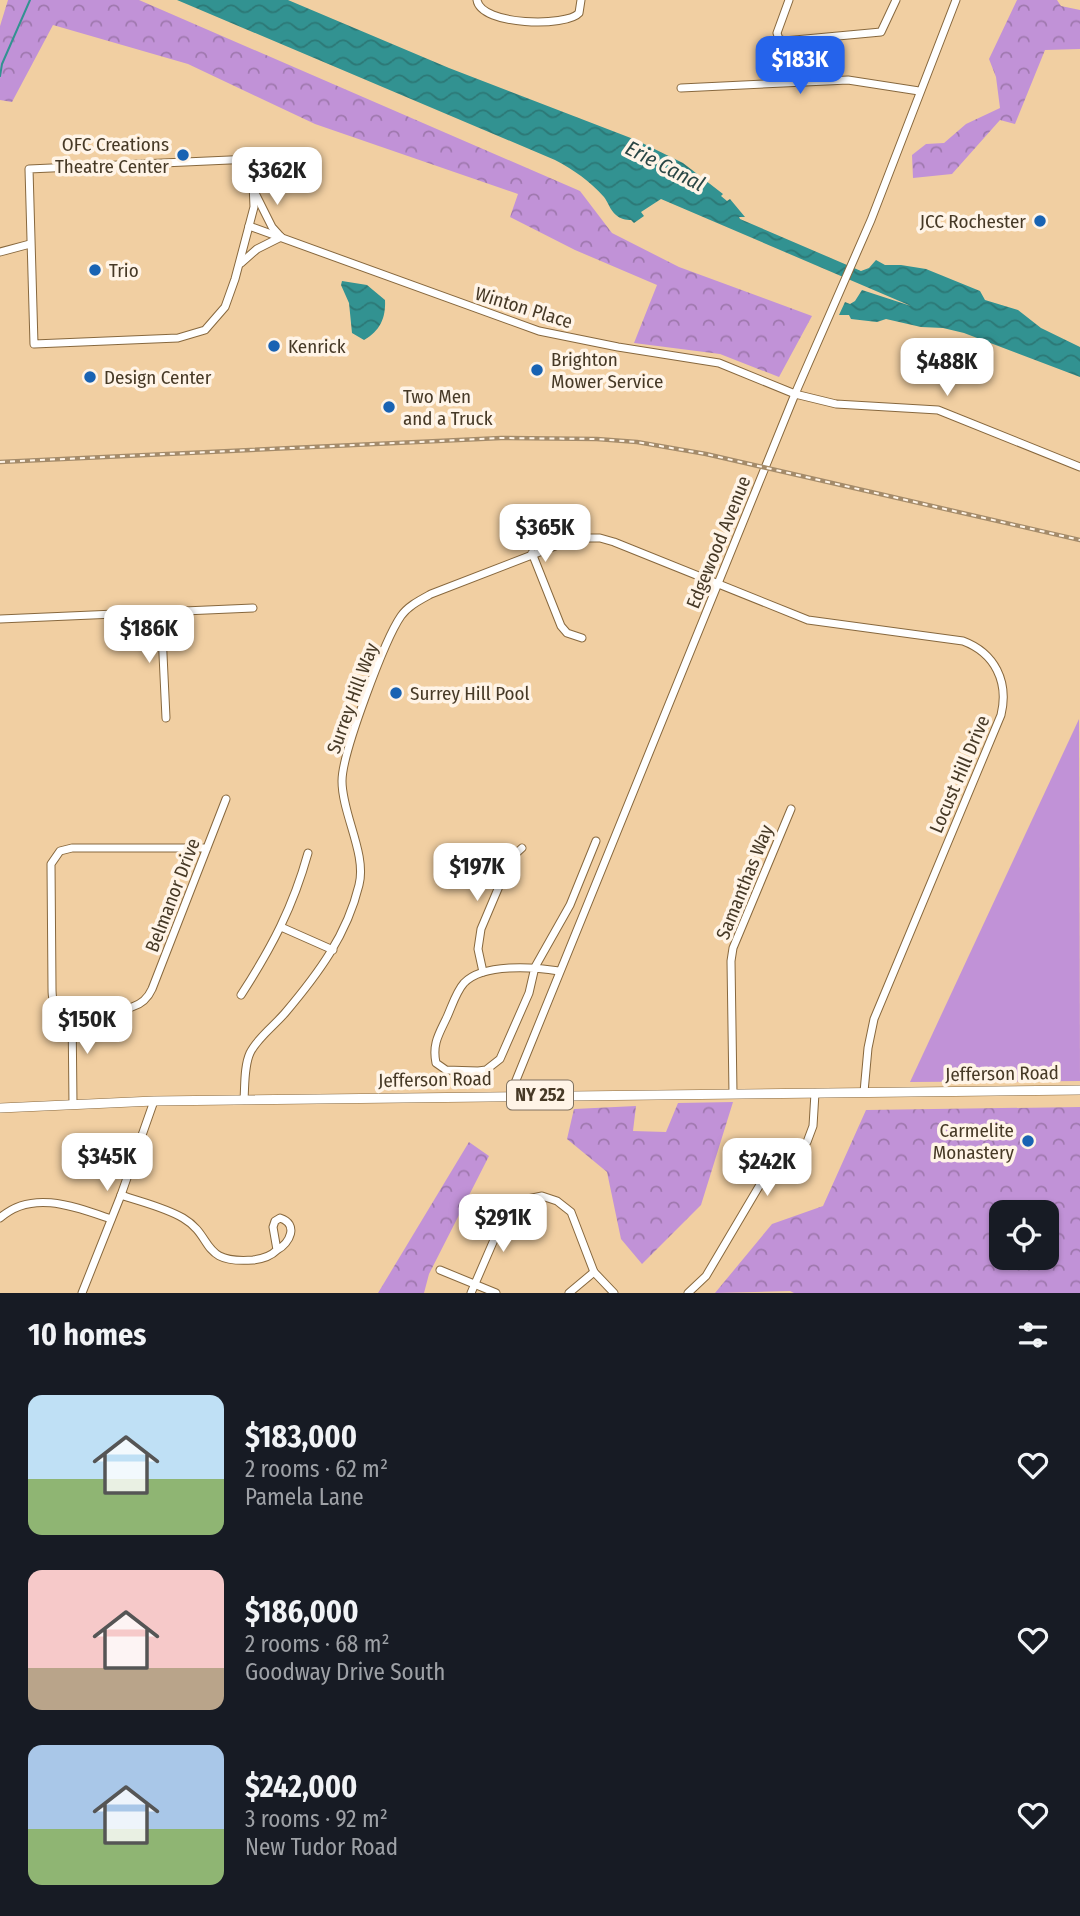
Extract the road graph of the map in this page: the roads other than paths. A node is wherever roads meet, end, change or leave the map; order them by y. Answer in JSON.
{"nodes":[{"id":1,"x":477,"y":0,"type":"edge"},
{"id":2,"x":581,"y":0,"type":"edge"},
{"id":3,"x":789,"y":0,"type":"edge"},
{"id":4,"x":897,"y":0,"type":"edge"},
{"id":5,"x":956,"y":0,"type":"edge"},
{"id":6,"x":681,"y":88,"type":"dead end"},
{"id":7,"x":919,"y":91,"type":"junction"},
{"id":8,"x":253,"y":189,"type":"junction"},
{"id":9,"x":249,"y":226,"type":"junction"},
{"id":10,"x":281,"y":237,"type":"junction"},
{"id":11,"x":30,"y":244,"type":"junction"},
{"id":12,"x":0,"y":252,"type":"edge"},
{"id":13,"x":239,"y":266,"type":"junction"},
{"id":14,"x":795,"y":394,"type":"junction"},
{"id":15,"x":1080,"y":467,"type":"edge"},
{"id":16,"x":532,"y":554,"type":"junction"},
{"id":17,"x":718,"y":584,"type":"junction"},
{"id":18,"x":253,"y":608,"type":"dead end"},
{"id":19,"x":161,"y":611,"type":"junction"},
{"id":20,"x":0,"y":619,"type":"edge"},
{"id":21,"x":582,"y":638,"type":"dead end"},
{"id":22,"x":166,"y":718,"type":"dead end"},
{"id":23,"x":226,"y":799,"type":"dead end"},
{"id":24,"x":791,"y":809,"type":"dead end"},
{"id":25,"x":596,"y":841,"type":"dead end"},
{"id":26,"x":206,"y":848,"type":"junction"},
{"id":27,"x":522,"y":848,"type":"dead end"},
{"id":28,"x":308,"y":853,"type":"dead end"},
{"id":29,"x":281,"y":927,"type":"junction"},
{"id":30,"x":333,"y":950,"type":"junction"},
{"id":31,"x":535,"y":967,"type":"junction"},
{"id":32,"x":559,"y":971,"type":"junction"},
{"id":33,"x":483,"y":972,"type":"junction"},
{"id":34,"x":242,"y":995,"type":"dead end"},
{"id":35,"x":72,"y":1009,"type":"junction"},
{"id":36,"x":1080,"y":1090,"type":"edge"},
{"id":37,"x":864,"y":1092,"type":"junction"},
{"id":38,"x":733,"y":1093,"type":"junction"},
{"id":39,"x":815,"y":1093,"type":"junction"},
{"id":40,"x":510,"y":1095,"type":"junction"},
{"id":41,"x":244,"y":1100,"type":"junction"},
{"id":42,"x":154,"y":1101,"type":"junction"},
{"id":43,"x":73,"y":1104,"type":"junction"},
{"id":44,"x":0,"y":1108,"type":"edge"},
{"id":45,"x":121,"y":1195,"type":"junction"},
{"id":46,"x":0,"y":1218,"type":"edge"},
{"id":47,"x":111,"y":1219,"type":"junction"},
{"id":48,"x":277,"y":1250,"type":"dead end"},
{"id":49,"x":440,"y":1270,"type":"dead end"},
{"id":50,"x":594,"y":1272,"type":"junction"},
{"id":51,"x":475,"y":1284,"type":"junction"},
{"id":52,"x":82,"y":1293,"type":"edge"},
{"id":53,"x":471,"y":1293,"type":"edge"},
{"id":54,"x":496,"y":1293,"type":"edge"},
{"id":55,"x":569,"y":1293,"type":"edge"},
{"id":56,"x":614,"y":1293,"type":"edge"},
{"id":57,"x":688,"y":1293,"type":"edge"}],
"edges":[{"from":1,"to":2,"type":"street"},
{"from":3,"to":4,"type":"street"},
{"from":5,"to":7,"type":"street","name":"Edgewood Avenue"},
{"from":6,"to":7,"type":"street"},
{"from":7,"to":14,"type":"street","name":"Edgewood Avenue"},
{"from":8,"to":9,"type":"street"},
{"from":8,"to":10,"type":"street"},
{"from":8,"to":11,"type":"street"},
{"from":9,"to":10,"type":"street","name":"Winton Place"},
{"from":9,"to":13,"type":"street"},
{"from":10,"to":13,"type":"street"},
{"from":10,"to":14,"type":"street","name":"Winton Place"},
{"from":11,"to":12,"type":"street"},
{"from":11,"to":13,"type":"street"},
{"from":14,"to":15,"type":"street","name":"Winton Place"},
{"from":14,"to":17,"type":"street","name":"Edgewood Avenue"},
{"from":16,"to":17,"type":"street","name":"Surrey Hill Way"},
{"from":16,"to":21,"type":"street"},
{"from":16,"to":30,"type":"street","name":"Surrey Hill Way"},
{"from":17,"to":32,"type":"street","name":"Edgewood Avenue"},
{"from":17,"to":37,"type":"street","name":"Locust Hill Drive"},
{"from":18,"to":19,"type":"street"},
{"from":19,"to":20,"type":"street"},
{"from":19,"to":22,"type":"street"},
{"from":23,"to":26,"type":"street","name":"Belmanor Drive"},
{"from":24,"to":38,"type":"street","name":"Samanthas Way"},
{"from":25,"to":31,"type":"street"},
{"from":26,"to":35,"type":"street","name":"Belmanor Drive"},
{"from":26,"to":35,"type":"street"},
{"from":27,"to":33,"type":"street"},
{"from":28,"to":29,"type":"street"},
{"from":29,"to":30,"type":"street"},
{"from":29,"to":34,"type":"street"},
{"from":30,"to":41,"type":"street","name":"Surrey Hill Way"},
{"from":31,"to":32,"type":"street"},
{"from":31,"to":33,"type":"street"},
{"from":31,"to":33,"type":"street"},
{"from":32,"to":40,"type":"street","name":"Edgewood Avenue"},
{"from":35,"to":43,"type":"street"},
{"from":36,"to":37,"type":"main road","name":"Jefferson Road","number":"NY 252"},
{"from":37,"to":39,"type":"main road","name":"Jefferson Road","number":"NY 252"},
{"from":38,"to":39,"type":"main road","name":"Jefferson Road","number":"NY 252"},
{"from":38,"to":40,"type":"main road","name":"Jefferson Road","number":"NY 252"},
{"from":39,"to":57,"type":"street"},
{"from":40,"to":41,"type":"main road","name":"Jefferson Road","number":"NY 252"},
{"from":41,"to":42,"type":"main road","name":"Jefferson Road","number":"NY 252"},
{"from":42,"to":43,"type":"main road","name":"Jefferson Road","number":"NY 252"},
{"from":42,"to":45,"type":"street"},
{"from":43,"to":44,"type":"main road","name":"Jefferson Road","number":"NY 252"},
{"from":45,"to":47,"type":"street"},
{"from":45,"to":48,"type":"street"},
{"from":46,"to":47,"type":"street"},
{"from":47,"to":52,"type":"street"},
{"from":49,"to":51,"type":"street"},
{"from":50,"to":51,"type":"street"},
{"from":50,"to":55,"type":"street"},
{"from":50,"to":56,"type":"street"},
{"from":51,"to":53,"type":"street"},
{"from":51,"to":54,"type":"street"}]}
